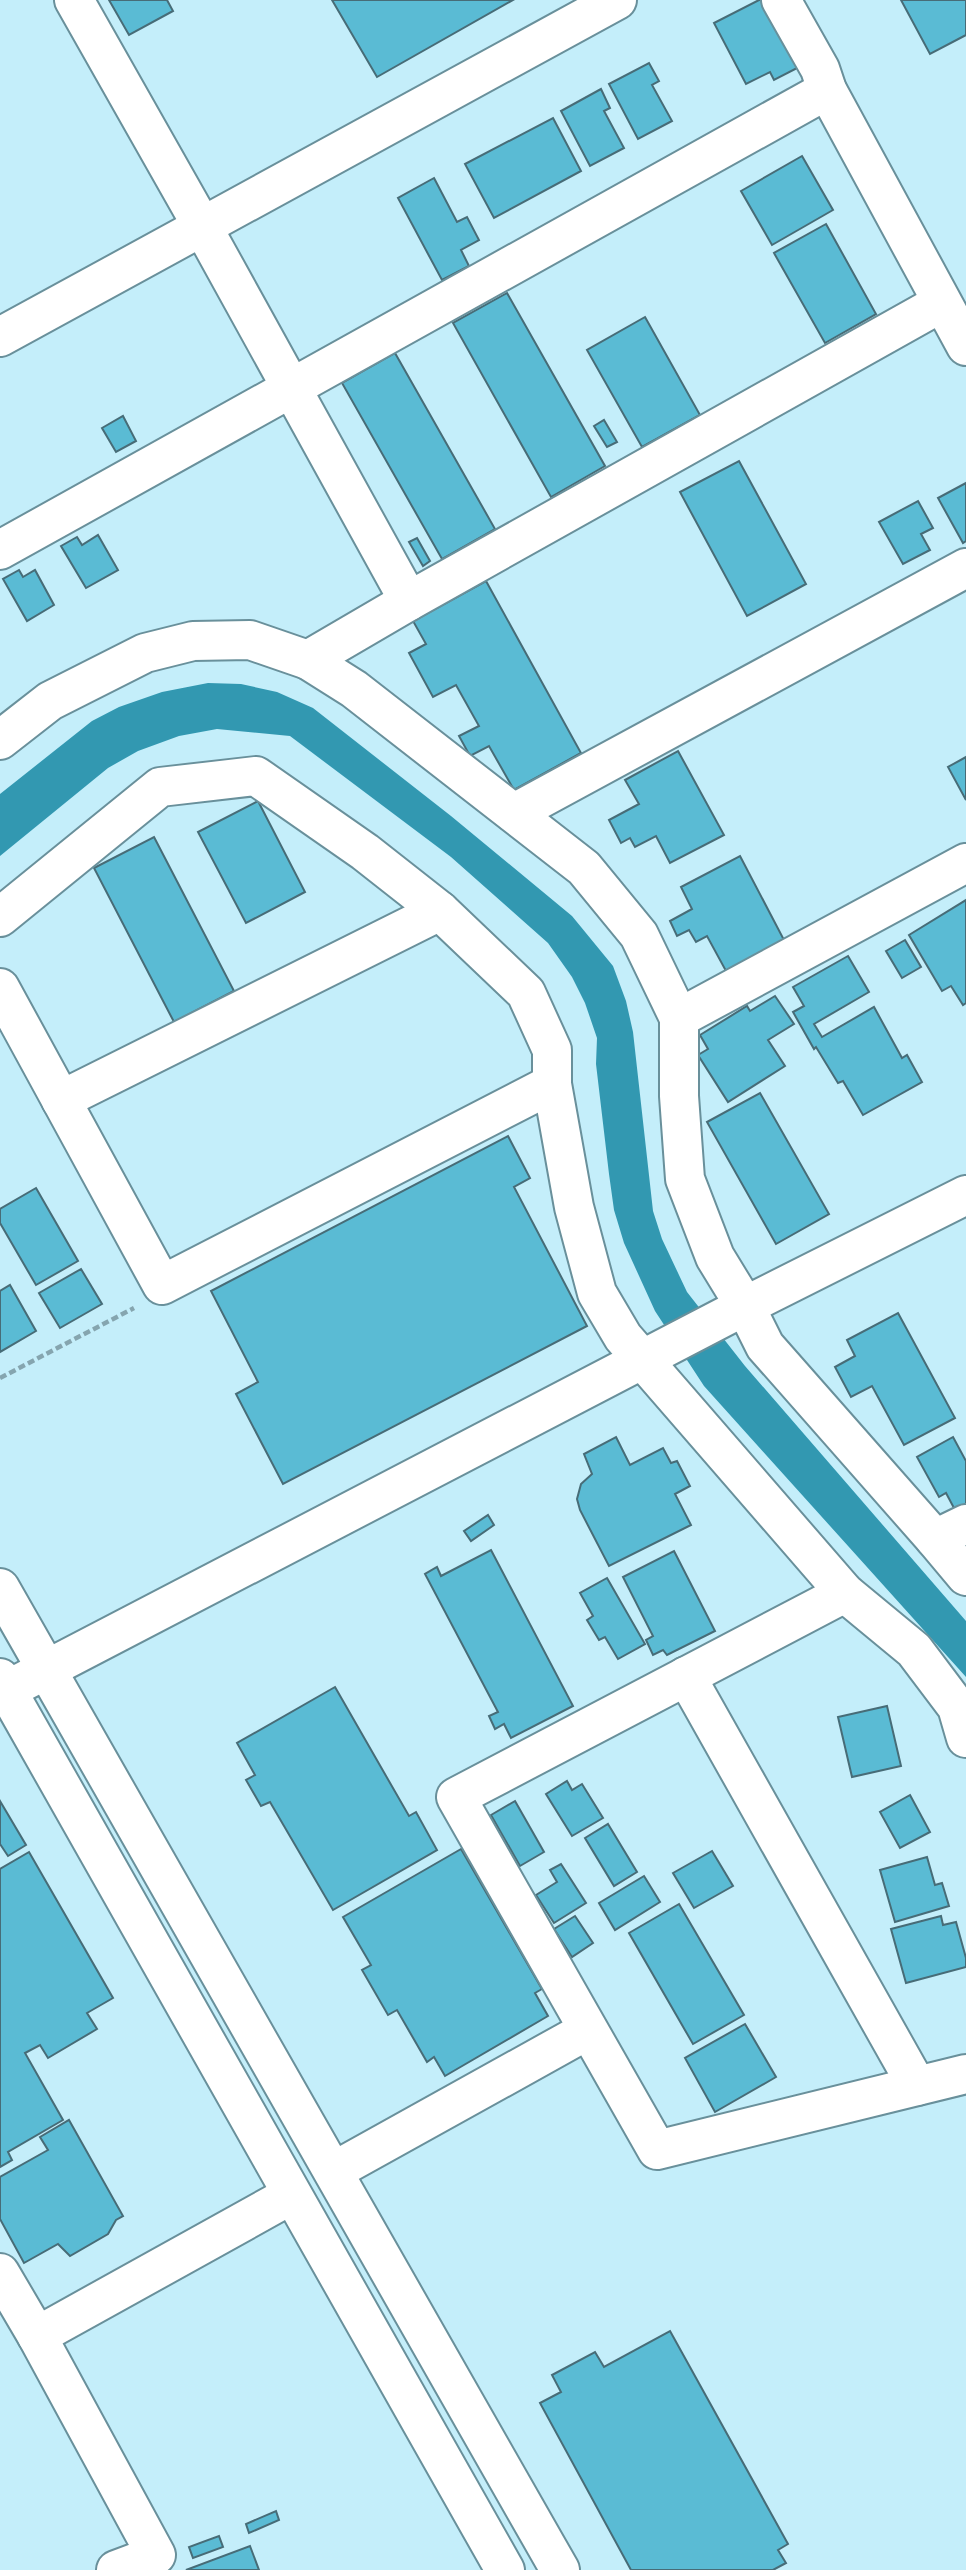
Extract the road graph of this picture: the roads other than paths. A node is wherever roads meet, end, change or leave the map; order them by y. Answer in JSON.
{"nodes":[{"id":1,"x":74,"y":0,"type":"edge"},
{"id":2,"x":617,"y":0,"type":"edge"},
{"id":3,"x":781,"y":0,"type":"edge"},
{"id":4,"x":827,"y":90,"type":"junction"},
{"id":5,"x":202,"y":226,"type":"junction"},
{"id":6,"x":941,"y":303,"type":"junction"},
{"id":7,"x":0,"y":337,"type":"edge"},
{"id":8,"x":966,"y":346,"type":"edge"},
{"id":9,"x":292,"y":389,"type":"junction"},
{"id":10,"x":0,"y":550,"type":"edge"},
{"id":11,"x":966,"y":568,"type":"edge"},
{"id":12,"x":409,"y":601,"type":"junction"},
{"id":13,"x":307,"y":660,"type":"junction"},
{"id":14,"x":0,"y":740,"type":"edge"},
{"id":15,"x":514,"y":813,"type":"junction"},
{"id":16,"x":966,"y":863,"type":"edge"},
{"id":17,"x":440,"y":911,"type":"junction"},
{"id":18,"x":0,"y":917,"type":"edge"},
{"id":19,"x":0,"y":988,"type":"edge"},
{"id":20,"x":679,"y":1018,"type":"junction"},
{"id":21,"x":552,"y":1084,"type":"junction"},
{"id":22,"x":61,"y":1100,"type":"junction"},
{"id":23,"x":966,"y":1195,"type":"edge"},
{"id":24,"x":732,"y":1314,"type":"junction"},
{"id":25,"x":651,"y":1357,"type":"junction"},
{"id":26,"x":951,"y":1532,"type":"edge"},
{"id":27,"x":966,"y":1576,"type":"edge"},
{"id":28,"x":0,"y":1588,"type":"edge"},
{"id":29,"x":845,"y":1593,"type":"junction"},
{"id":30,"x":46,"y":1669,"type":"junction"},
{"id":31,"x":686,"y":1676,"type":"junction"},
{"id":32,"x":2,"y":1687,"type":"edge"},
{"id":33,"x":966,"y":1738,"type":"edge"},
{"id":34,"x":588,"y":2030,"type":"junction"},
{"id":35,"x":966,"y":2074,"type":"edge"},
{"id":36,"x":917,"y":2086,"type":"junction"},
{"id":37,"x":334,"y":2171,"type":"junction"},
{"id":38,"x":291,"y":2195,"type":"junction"},
{"id":39,"x":0,"y":2273,"type":"edge"},
{"id":40,"x":37,"y":2336,"type":"junction"},
{"id":41,"x":116,"y":2570,"type":"edge"},
{"id":42,"x":505,"y":2570,"type":"edge"},
{"id":43,"x":560,"y":2570,"type":"edge"}],
"edges":[{"from":1,"to":5,"type":"street"},
{"from":2,"to":5,"type":"street"},
{"from":3,"to":4,"type":"street"},
{"from":4,"to":6,"type":"street"},
{"from":4,"to":9,"type":"street"},
{"from":5,"to":7,"type":"street"},
{"from":5,"to":9,"type":"street"},
{"from":6,"to":8,"type":"street"},
{"from":6,"to":12,"type":"street"},
{"from":9,"to":10,"type":"street"},
{"from":9,"to":12,"type":"street"},
{"from":11,"to":15,"type":"street"},
{"from":12,"to":13,"type":"street"},
{"from":13,"to":14,"type":"street"},
{"from":13,"to":15,"type":"street"},
{"from":15,"to":20,"type":"street"},
{"from":16,"to":20,"type":"street"},
{"from":17,"to":18,"type":"street"},
{"from":17,"to":21,"type":"street"},
{"from":17,"to":22,"type":"street"},
{"from":19,"to":22,"type":"street"},
{"from":20,"to":24,"type":"street"},
{"from":21,"to":22,"type":"street"},
{"from":21,"to":25,"type":"street"},
{"from":23,"to":24,"type":"street"},
{"from":24,"to":25,"type":"street"},
{"from":24,"to":26,"type":"street"},
{"from":25,"to":29,"type":"street"},
{"from":25,"to":30,"type":"street"},
{"from":26,"to":27,"type":"street"},
{"from":28,"to":30,"type":"street"},
{"from":29,"to":31,"type":"street"},
{"from":29,"to":33,"type":"street"},
{"from":30,"to":32,"type":"street"},
{"from":30,"to":37,"type":"street"},
{"from":31,"to":34,"type":"street"},
{"from":31,"to":36,"type":"street"},
{"from":32,"to":38,"type":"street"},
{"from":34,"to":36,"type":"street"},
{"from":34,"to":37,"type":"street"},
{"from":35,"to":36,"type":"street"},
{"from":37,"to":43,"type":"street"},
{"from":38,"to":40,"type":"street"},
{"from":38,"to":42,"type":"street"},
{"from":39,"to":40,"type":"street"},
{"from":40,"to":41,"type":"street"}]}
